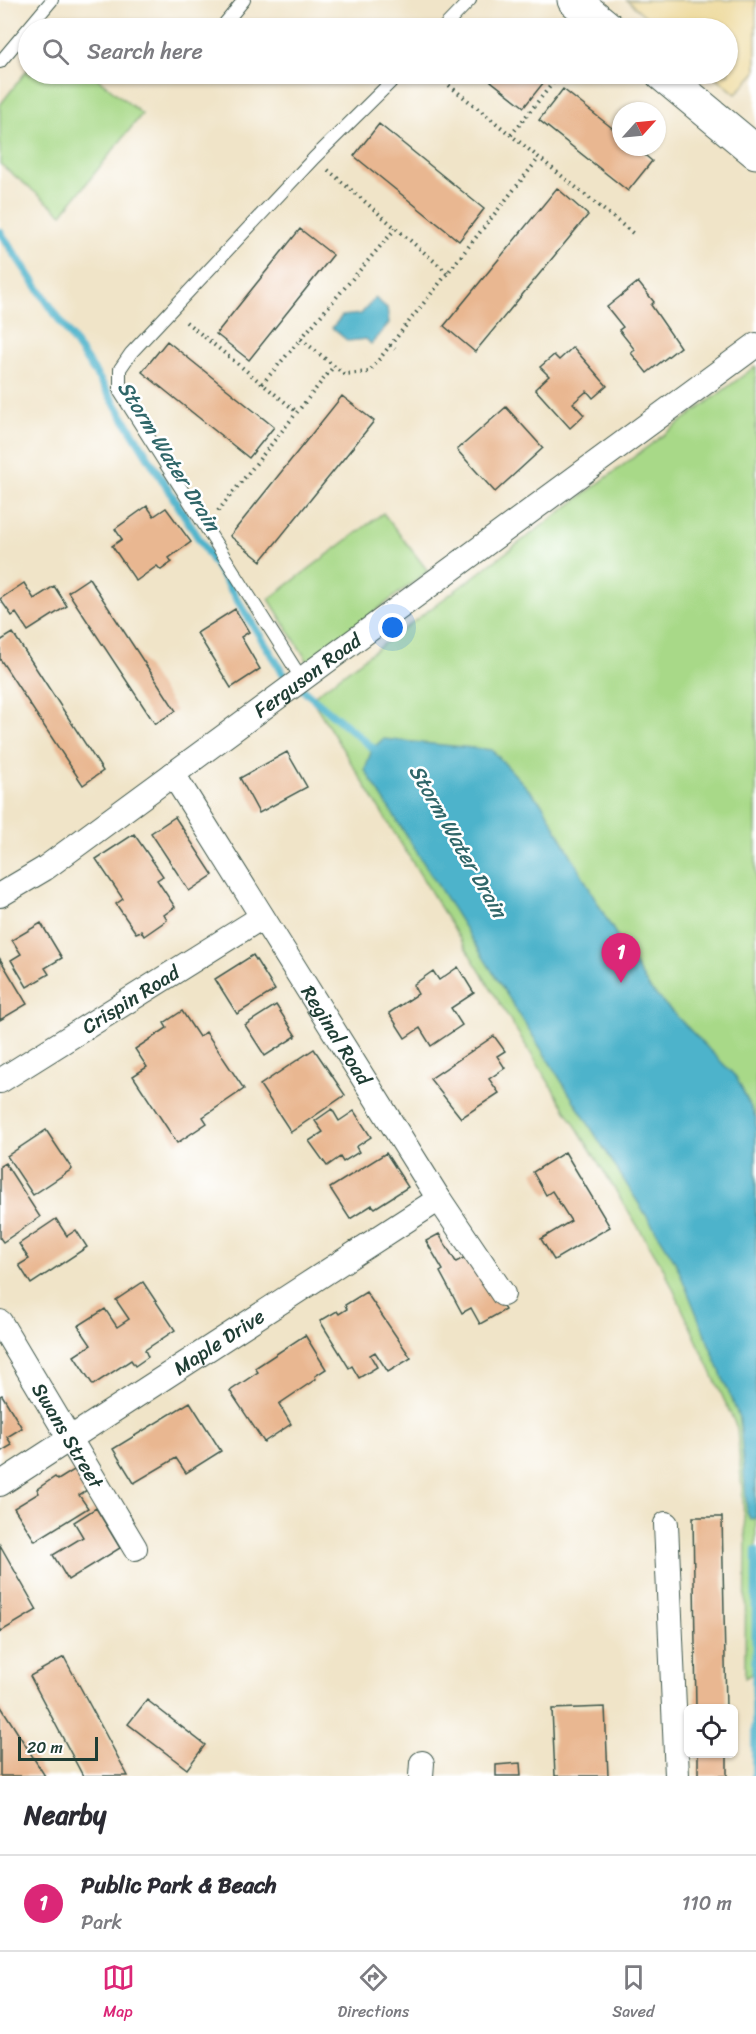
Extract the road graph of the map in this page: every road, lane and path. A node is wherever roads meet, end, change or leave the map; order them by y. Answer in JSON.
{"nodes":[{"id":1,"x":52,"y":0,"type":"edge"},
{"id":2,"x":244,"y":0,"type":"edge"},
{"id":3,"x":470,"y":0,"type":"edge"},
{"id":4,"x":574,"y":0,"type":"edge"},
{"id":5,"x":37,"y":18,"type":"edge"},
{"id":6,"x":229,"y":18,"type":"edge"},
{"id":7,"x":453,"y":18,"type":"edge"},
{"id":8,"x":596,"y":18,"type":"edge"},
{"id":9,"x":18,"y":41,"type":"edge"},
{"id":10,"x":0,"y":62,"type":"edge"},
{"id":11,"x":389,"y":84,"type":"edge"},
{"id":12,"x":448,"y":84,"type":"edge"},
{"id":13,"x":552,"y":84,"type":"edge"},
{"id":14,"x":674,"y":84,"type":"edge"},
{"id":15,"x":512,"y":135,"type":"junction"},
{"id":16,"x":756,"y":152,"type":"edge"},
{"id":17,"x":314,"y":158,"type":"junction"},
{"id":18,"x":539,"y":158,"type":"junction"},
{"id":19,"x":396,"y":228,"type":"junction"},
{"id":20,"x":635,"y":235,"type":"dead end"},
{"id":21,"x":448,"y":273,"type":"junction"},
{"id":22,"x":171,"y":310,"type":"junction"},
{"id":23,"x":301,"y":339,"type":"junction"},
{"id":24,"x":390,"y":345,"type":"junction"},
{"id":25,"x":756,"y":345,"type":"edge"},
{"id":26,"x":395,"y":350,"type":"dead end"},
{"id":27,"x":334,"y":366,"type":"junction"},
{"id":28,"x":262,"y":384,"type":"junction"},
{"id":29,"x":297,"y":412,"type":"junction"},
{"id":30,"x":207,"y":525,"type":"junction"},
{"id":31,"x":306,"y":675,"type":"junction"},
{"id":32,"x":173,"y":774,"type":"junction"},
{"id":33,"x":0,"y":895,"type":"edge"},
{"id":34,"x":262,"y":917,"type":"junction"},
{"id":35,"x":0,"y":1081,"type":"edge"},
{"id":36,"x":439,"y":1199,"type":"junction"},
{"id":37,"x":503,"y":1294,"type":"dead end"},
{"id":38,"x":0,"y":1322,"type":"edge"},
{"id":39,"x":71,"y":1438,"type":"junction"},
{"id":40,"x":0,"y":1484,"type":"edge"},
{"id":41,"x":666,"y":1524,"type":"dead end"},
{"id":42,"x":135,"y":1548,"type":"dead end"},
{"id":43,"x":677,"y":1776,"type":"edge"}],
"edges":[{"from":1,"to":5,"type":"lane"},
{"from":2,"to":6,"type":"lane"},
{"from":3,"to":7,"type":"lane"},
{"from":4,"to":8,"type":"highway"},
{"from":9,"to":10,"type":"lane"},
{"from":11,"to":17,"type":"lane"},
{"from":12,"to":15,"type":"path"},
{"from":13,"to":15,"type":"path"},
{"from":14,"to":16,"type":"highway"},
{"from":15,"to":18,"type":"path"},
{"from":17,"to":19,"type":"path"},
{"from":17,"to":22,"type":"lane"},
{"from":18,"to":20,"type":"path"},
{"from":18,"to":21,"type":"path"},
{"from":19,"to":21,"type":"path"},
{"from":19,"to":23,"type":"path"},
{"from":21,"to":24,"type":"path"},
{"from":22,"to":28,"type":"path"},
{"from":22,"to":30,"type":"lane"},
{"from":23,"to":27,"type":"path"},
{"from":23,"to":28,"type":"path"},
{"from":24,"to":26,"type":"path"},
{"from":24,"to":27,"type":"path"},
{"from":25,"to":31,"type":"street","name":"Ferguson Road"},
{"from":27,"to":29,"type":"path"},
{"from":28,"to":29,"type":"path"},
{"from":29,"to":30,"type":"path"},
{"from":30,"to":31,"type":"lane"},
{"from":31,"to":32,"type":"street","name":"Ferguson Road"},
{"from":32,"to":33,"type":"street","name":"Ferguson Road"},
{"from":32,"to":34,"type":"street","name":"Reginal Road"},
{"from":34,"to":35,"type":"street","name":"Crispin Road"},
{"from":34,"to":36,"type":"street","name":"Reginal Road"},
{"from":36,"to":37,"type":"street","name":"Reginal Road"},
{"from":36,"to":39,"type":"street","name":"Maple Drive"},
{"from":38,"to":39,"type":"street","name":"Swans Street"},
{"from":39,"to":40,"type":"street","name":"Maple Drive"},
{"from":39,"to":42,"type":"street","name":"Swans Street"},
{"from":41,"to":43,"type":"street"}]}
